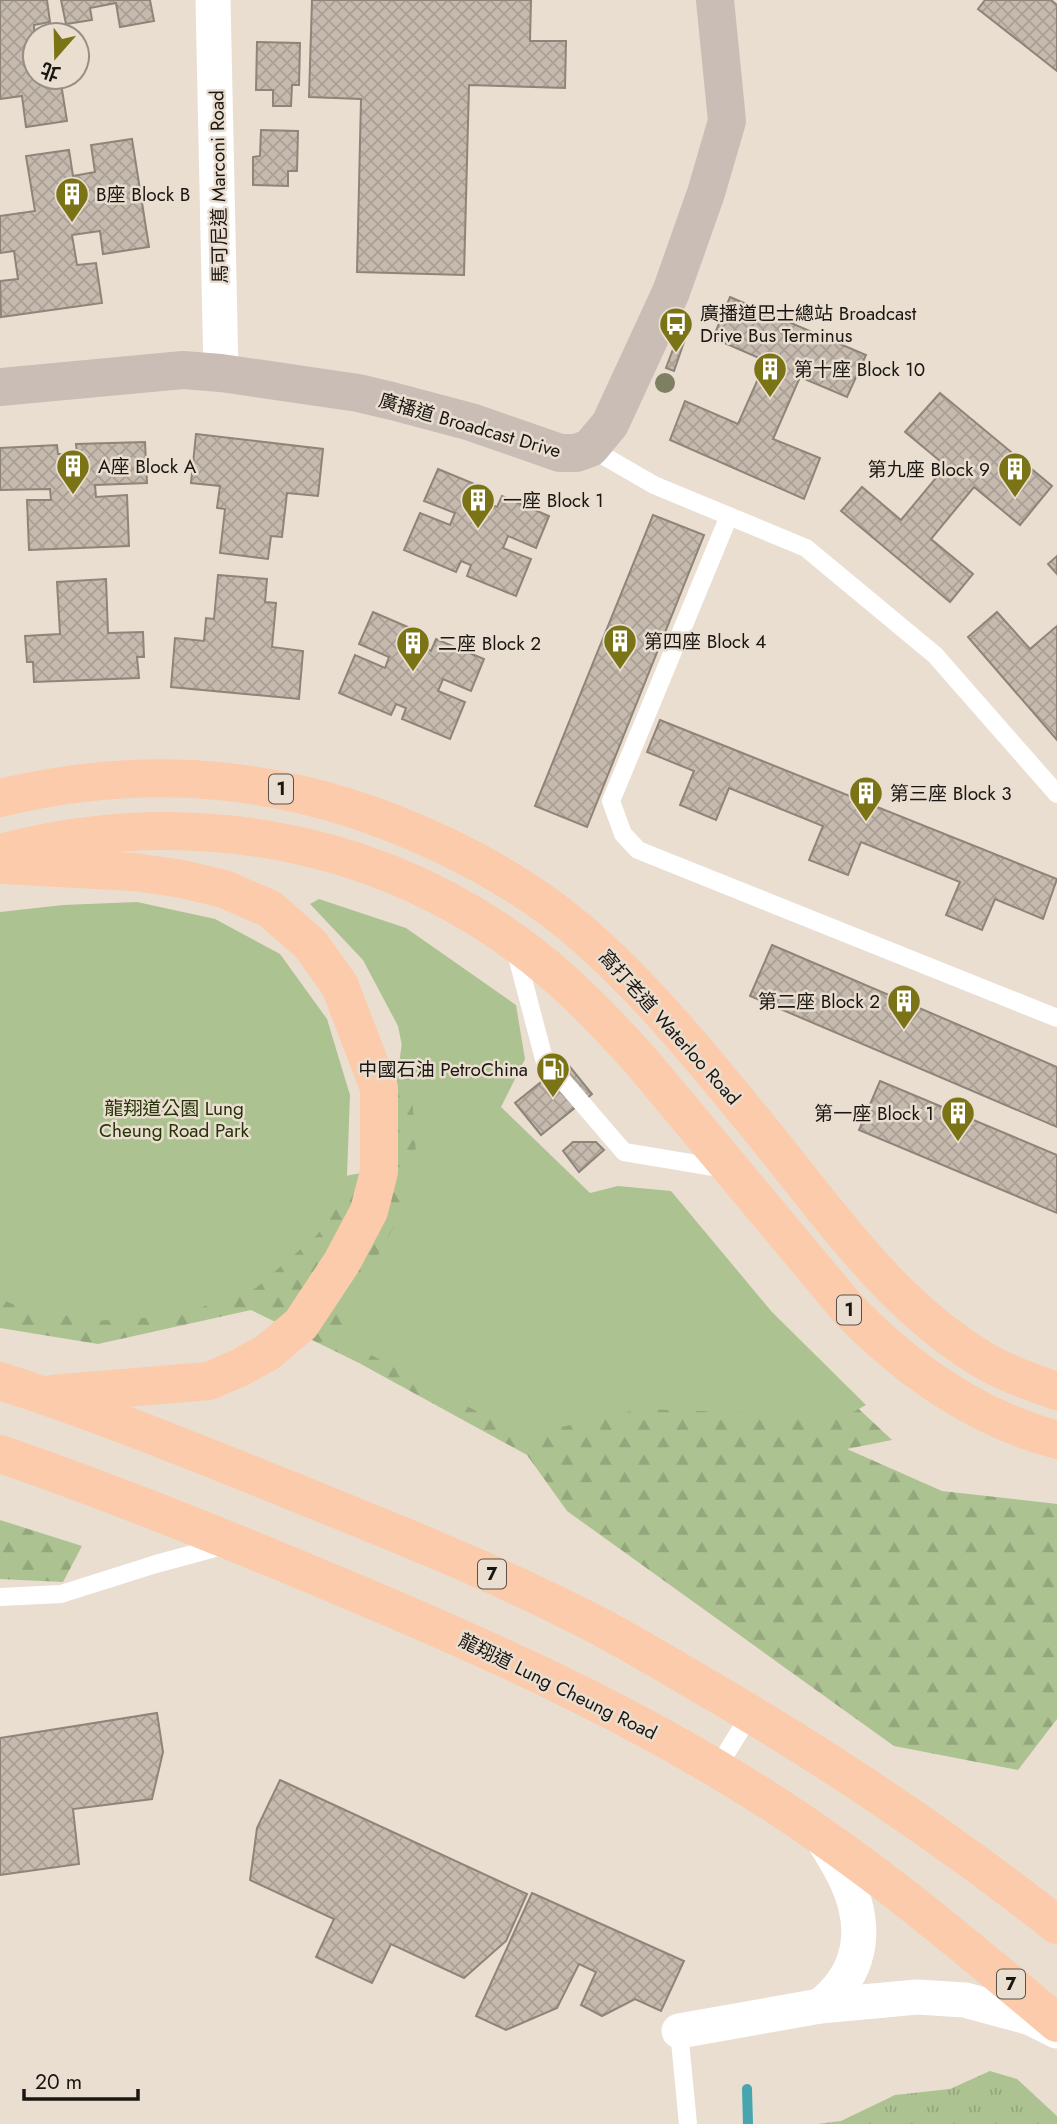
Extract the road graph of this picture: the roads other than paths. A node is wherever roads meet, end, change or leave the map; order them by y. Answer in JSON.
{"nodes":[{"id":1,"x":213,"y":0,"type":"edge"},
{"id":2,"x":715,"y":0,"type":"edge"},
{"id":3,"x":221,"y":373,"type":"junction"},
{"id":4,"x":0,"y":387,"type":"edge"},
{"id":5,"x":590,"y":448,"type":"junction"},
{"id":6,"x":729,"y":516,"type":"junction"},
{"id":7,"x":1057,"y":794,"type":"edge"},
{"id":8,"x":0,"y":798,"type":"edge"},
{"id":9,"x":0,"y":853,"type":"edge"},
{"id":10,"x":0,"y":865,"type":"edge"},
{"id":11,"x":513,"y":941,"type":"junction"},
{"id":12,"x":1057,"y":1018,"type":"edge"},
{"id":13,"x":733,"y":1171,"type":"junction"},
{"id":14,"x":0,"y":1381,"type":"edge"},
{"id":15,"x":1057,"y":1391,"type":"edge"},
{"id":16,"x":43,"y":1395,"type":"junction"},
{"id":17,"x":1057,"y":1440,"type":"edge"},
{"id":18,"x":11,"y":1461,"type":"edge"},
{"id":19,"x":236,"y":1542,"type":"junction"},
{"id":20,"x":0,"y":1597,"type":"edge"},
{"id":21,"x":751,"y":1713,"type":"junction"},
{"id":22,"x":717,"y":1768,"type":"junction"},
{"id":23,"x":821,"y":1836,"type":"junction"},
{"id":24,"x":1057,"y":1925,"type":"edge"},
{"id":25,"x":820,"y":2006,"type":"junction"},
{"id":26,"x":1057,"y":2023,"type":"edge"},
{"id":27,"x":679,"y":2031,"type":"joint"},
{"id":28,"x":1057,"y":2031,"type":"edge"},
{"id":29,"x":688,"y":2124,"type":"edge"}],
"edges":[{"from":1,"to":3,"type":"street","name":"馬可尼道 Marconi Road"},
{"from":2,"to":5,"type":"street","name":"廣播道 Broadcast Drive"},
{"from":3,"to":4,"type":"street","name":"廣播道 Broadcast Drive"},
{"from":3,"to":5,"type":"street","name":"廣播道 Broadcast Drive"},
{"from":5,"to":6,"type":"lane"},
{"from":6,"to":7,"type":"lane"},
{"from":6,"to":12,"type":"lane"},
{"from":8,"to":15,"type":"highway","name":"窩打老道 Waterloo Road","number":"1"},
{"from":9,"to":11,"type":"highway","number":"1"},
{"from":10,"to":16,"type":"highway"},
{"from":11,"to":13,"type":"highway","number":"1"},
{"from":11,"to":13,"type":"lane"},
{"from":13,"to":17,"type":"highway","number":"1"},
{"from":14,"to":16,"type":"highway","number":"7"},
{"from":16,"to":21,"type":"highway","number":"7"},
{"from":18,"to":19,"type":"highway","name":"龍翔道 Lung Cheung Road","number":"7"},
{"from":19,"to":20,"type":"lane"},
{"from":19,"to":22,"type":"highway","name":"龍翔道 Lung Cheung Road","number":"7"},
{"from":21,"to":22,"type":"lane"},
{"from":21,"to":24,"type":"highway","number":"7"},
{"from":22,"to":23,"type":"highway","name":"龍翔道 Lung Cheung Road","number":"7"},
{"from":23,"to":25,"type":"street"},
{"from":23,"to":26,"type":"highway","name":"龍翔道 Lung Cheung Road","number":"7"},
{"from":25,"to":27,"type":"street"},
{"from":25,"to":28,"type":"street"},
{"from":27,"to":29,"type":"lane"}]}
